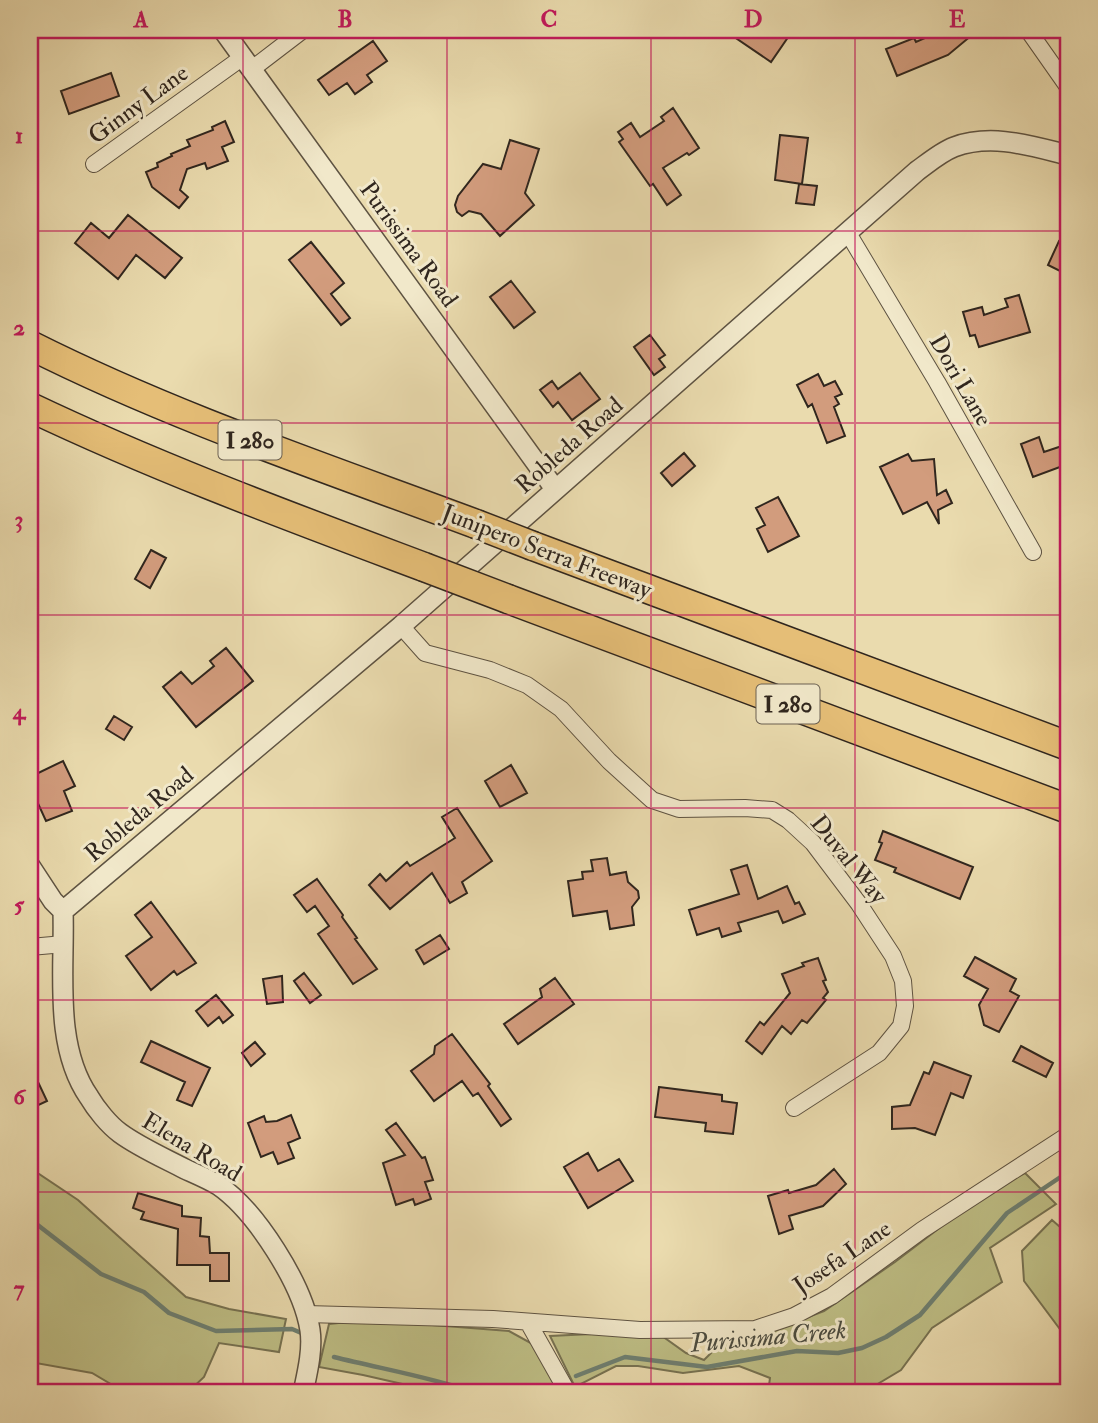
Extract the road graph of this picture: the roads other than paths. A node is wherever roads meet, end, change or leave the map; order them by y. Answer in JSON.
{"nodes":[{"id":1,"x":223,"y":30,"type":"edge"},
{"id":2,"x":303,"y":30,"type":"edge"},
{"id":3,"x":1028,"y":30,"type":"edge"},
{"id":4,"x":248,"y":63,"type":"junction"},
{"id":5,"x":1068,"y":87,"type":"edge"},
{"id":6,"x":1068,"y":155,"type":"edge"},
{"id":7,"x":94,"y":164,"type":"dead end"},
{"id":8,"x":848,"y":233,"type":"junction"},
{"id":9,"x":30,"y":345,"type":"edge"},
{"id":10,"x":30,"y":407,"type":"edge"},
{"id":11,"x":555,"y":489,"type":"junction"},
{"id":12,"x":1033,"y":552,"type":"dead end"},
{"id":13,"x":401,"y":626,"type":"junction"},
{"id":14,"x":1068,"y":747,"type":"edge"},
{"id":15,"x":1068,"y":809,"type":"edge"},
{"id":16,"x":30,"y":866,"type":"edge"},
{"id":17,"x":63,"y":911,"type":"junction"},
{"id":18,"x":64,"y":944,"type":"junction"},
{"id":19,"x":30,"y":947,"type":"edge"},
{"id":20,"x":794,"y":1108,"type":"dead end"},
{"id":21,"x":1068,"y":1135,"type":"edge"},
{"id":22,"x":306,"y":1314,"type":"junction"},
{"id":23,"x":528,"y":1322,"type":"junction"},
{"id":24,"x":303,"y":1393,"type":"edge"},
{"id":25,"x":568,"y":1393,"type":"edge"}],
"edges":[{"from":1,"to":4,"type":"street","name":"Purissima Road"},
{"from":2,"to":4,"type":"street","name":"Ginny Lane"},
{"from":3,"to":5,"type":"street"},
{"from":4,"to":7,"type":"street","name":"Ginny Lane"},
{"from":4,"to":11,"type":"street","name":"Purissima Road"},
{"from":6,"to":8,"type":"street","name":"Robleda Road"},
{"from":8,"to":11,"type":"street","name":"Robleda Road"},
{"from":8,"to":12,"type":"street","name":"Dori Lane"},
{"from":9,"to":14,"type":"highway","name":"Junipero Serra Freeway","number":"I 280","bridge":true},
{"from":10,"to":15,"type":"highway","number":"I 280","bridge":true},
{"from":11,"to":13,"type":"street","name":"Robleda Road"},
{"from":13,"to":17,"type":"street","name":"Robleda Road"},
{"from":13,"to":20,"type":"street","name":"Duval Way"},
{"from":16,"to":17,"type":"street"},
{"from":17,"to":18,"type":"street","name":"Elena Road"},
{"from":18,"to":19,"type":"street"},
{"from":18,"to":22,"type":"street","name":"Elena Road"},
{"from":21,"to":23,"type":"street","name":"Josefa Lane"},
{"from":22,"to":23,"type":"street","name":"Josefa Lane"},
{"from":22,"to":24,"type":"street","name":"Elena Road"},
{"from":23,"to":25,"type":"street"}]}
